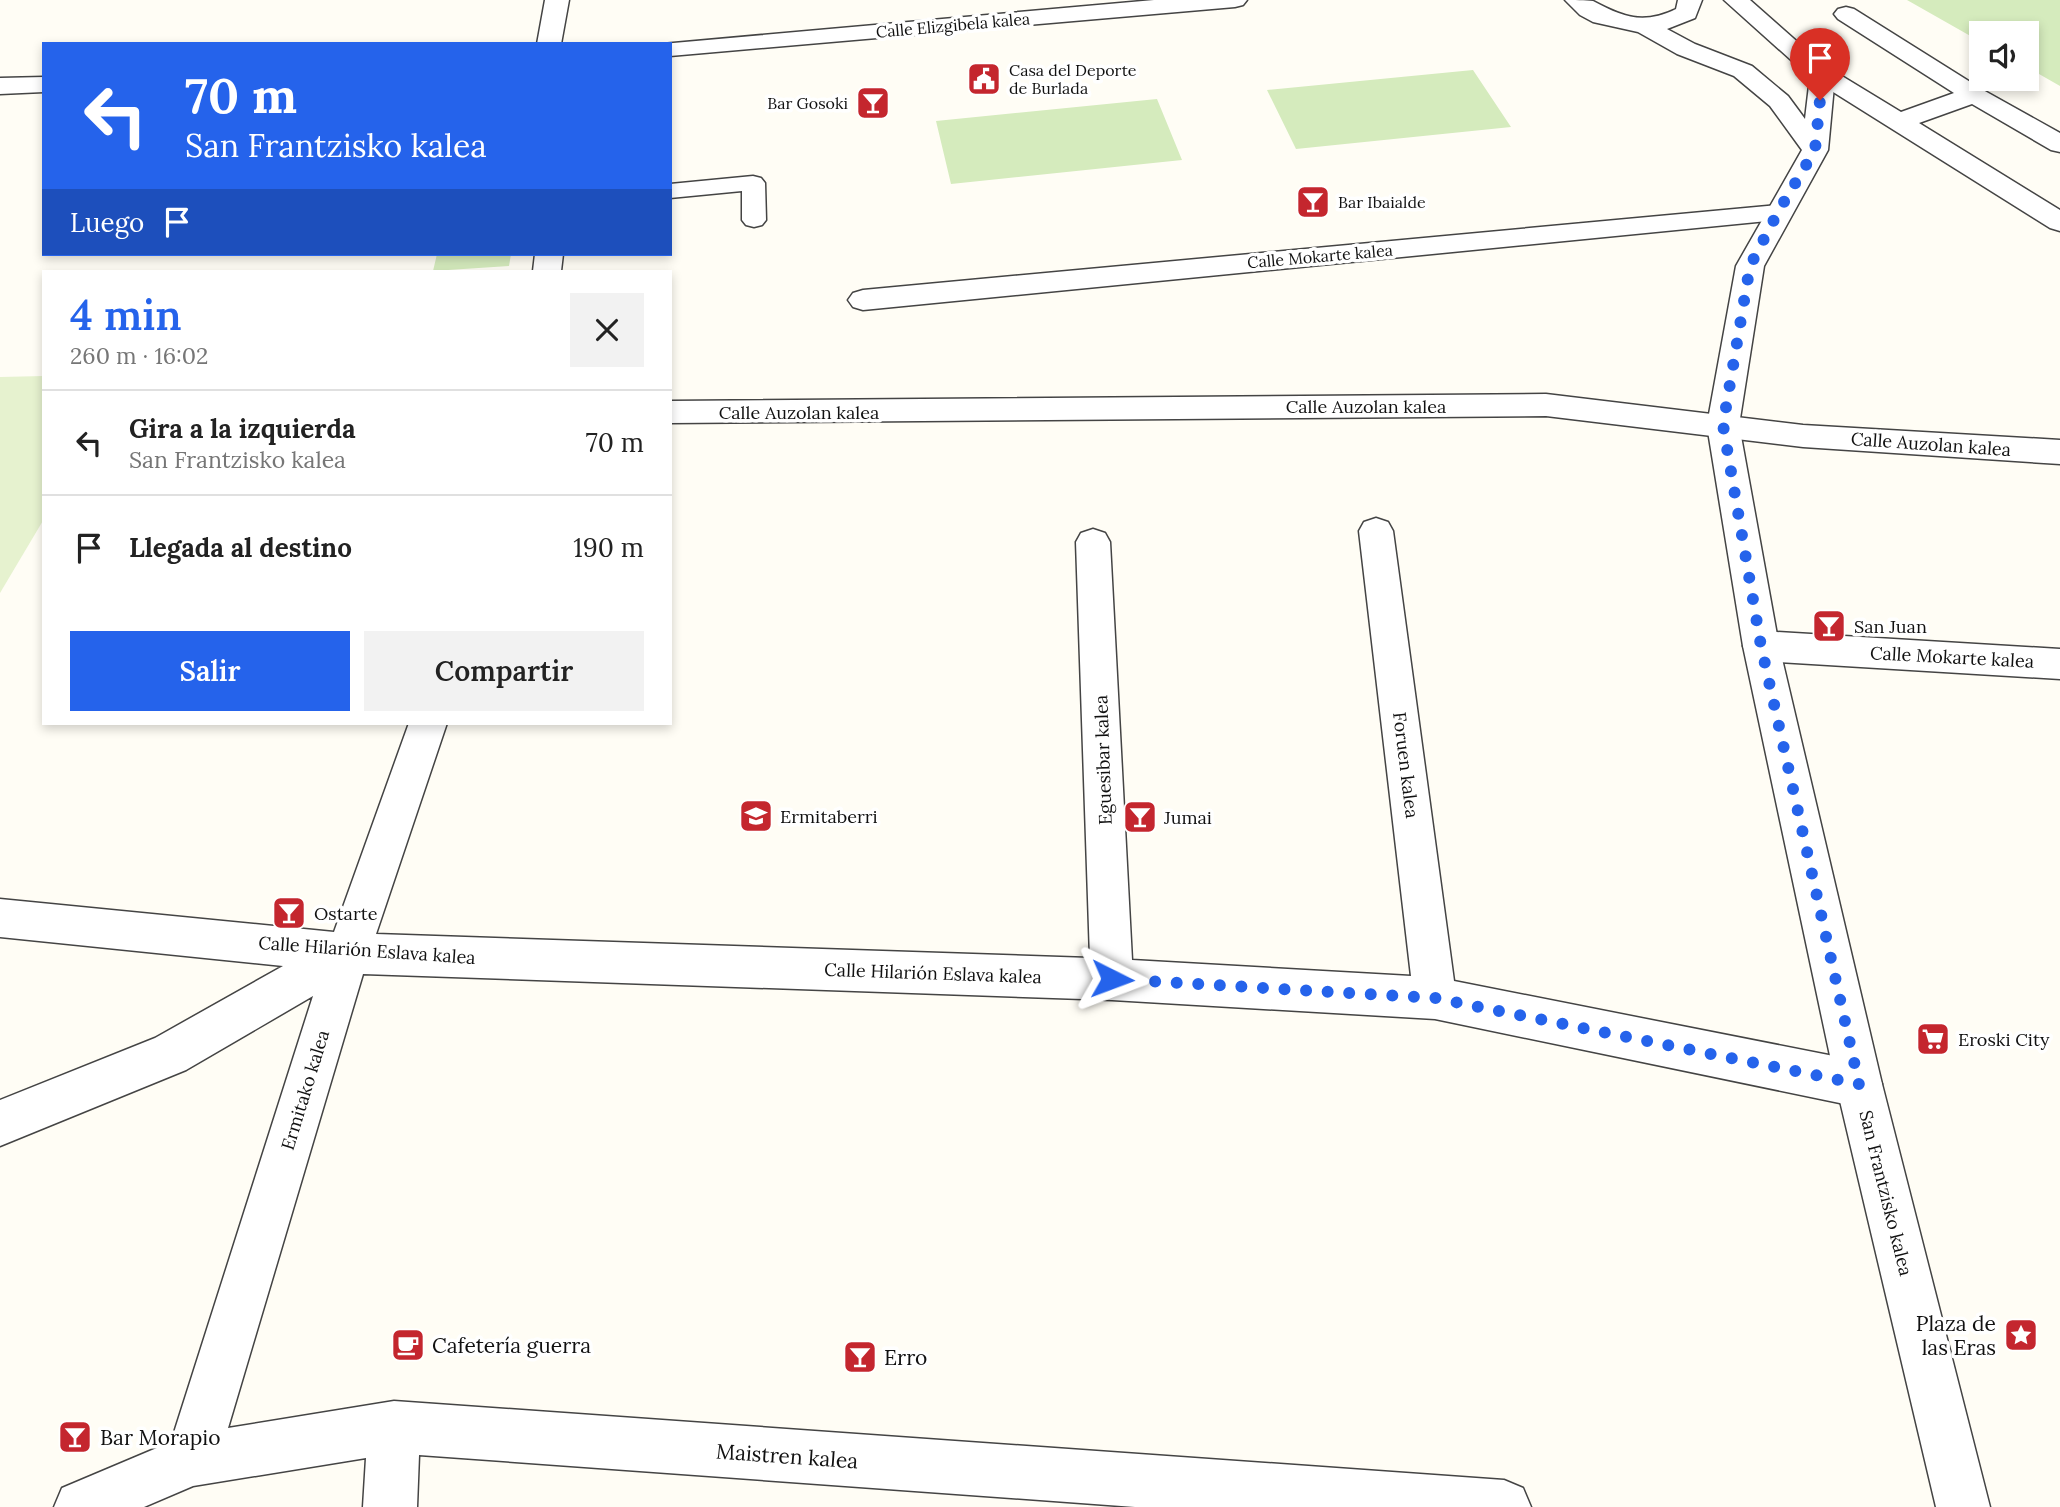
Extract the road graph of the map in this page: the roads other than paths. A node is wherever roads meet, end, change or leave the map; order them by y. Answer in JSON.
{"nodes":[{"id":1,"x":557,"y":0,"type":"edge"},
{"id":2,"x":1235,"y":0,"type":"edge"},
{"id":3,"x":1577,"y":0,"type":"edge"},
{"id":4,"x":1690,"y":0,"type":"edge"},
{"id":5,"x":1736,"y":0,"type":"edge"},
{"id":6,"x":1846,"y":13,"type":"dead end"},
{"id":7,"x":1643,"y":25,"type":"junction"},
{"id":8,"x":549,"y":42,"type":"edge"},
{"id":9,"x":672,"y":48,"type":"edge"},
{"id":10,"x":1823,"y":75,"type":"junction"},
{"id":11,"x":42,"y":84,"type":"edge"},
{"id":12,"x":0,"y":86,"type":"edge"},
{"id":13,"x":1974,"y":95,"type":"junction"},
{"id":14,"x":1899,"y":122,"type":"junction"},
{"id":15,"x":2060,"y":145,"type":"edge"},
{"id":16,"x":1815,"y":150,"type":"junction"},
{"id":17,"x":672,"y":191,"type":"edge"},
{"id":18,"x":1778,"y":212,"type":"junction"},
{"id":19,"x":754,"y":220,"type":"dead end"},
{"id":20,"x":2060,"y":222,"type":"edge"},
{"id":21,"x":863,"y":300,"type":"dead end"},
{"id":22,"x":672,"y":412,"type":"edge"},
{"id":23,"x":1723,"y":425,"type":"junction"},
{"id":24,"x":2060,"y":452,"type":"edge"},
{"id":25,"x":1376,"y":531,"type":"dead end"},
{"id":26,"x":1093,"y":542,"type":"dead end"},
{"id":27,"x":1761,"y":646,"type":"junction"},
{"id":28,"x":2060,"y":664,"type":"edge"},
{"id":29,"x":427,"y":725,"type":"edge"},
{"id":30,"x":0,"y":918,"type":"edge"},
{"id":31,"x":348,"y":953,"type":"junction"},
{"id":32,"x":1112,"y":979,"type":"junction"},
{"id":33,"x":1435,"y":998,"type":"junction"},
{"id":34,"x":1859,"y":1084,"type":"junction"},
{"id":35,"x":0,"y":1123,"type":"edge"},
{"id":36,"x":394,"y":1427,"type":"junction"},
{"id":37,"x":192,"y":1460,"type":"junction"},
{"id":38,"x":81,"y":1507,"type":"edge"},
{"id":39,"x":390,"y":1507,"type":"edge"},
{"id":40,"x":1504,"y":1507,"type":"edge"},
{"id":41,"x":1963,"y":1507,"type":"edge"}],
"edges":[{"from":1,"to":8,"type":"street"},
{"from":2,"to":9,"type":"street","name":"Calle Elizgibela kalea"},
{"from":3,"to":7,"type":"street"},
{"from":4,"to":7,"type":"street"},
{"from":5,"to":10,"type":"street"},
{"from":6,"to":13,"type":"street"},
{"from":7,"to":16,"type":"street"},
{"from":10,"to":14,"type":"street"},
{"from":10,"to":16,"type":"street","name":"San Frantzisko kalea"},
{"from":11,"to":12,"type":"street"},
{"from":13,"to":14,"type":"street"},
{"from":13,"to":15,"type":"street"},
{"from":14,"to":20,"type":"street"},
{"from":16,"to":18,"type":"street","name":"San Frantzisko kalea"},
{"from":17,"to":19,"type":"lane"},
{"from":18,"to":21,"type":"street","name":"Calle Mokarte kalea"},
{"from":18,"to":23,"type":"street","name":"San Frantzisko kalea"},
{"from":22,"to":23,"type":"street","name":"Calle Auzolan kalea"},
{"from":23,"to":24,"type":"street","name":"Calle Auzolan kalea"},
{"from":23,"to":27,"type":"street","name":"San Frantzisko kalea"},
{"from":25,"to":33,"type":"street","name":"Foruen kalea"},
{"from":26,"to":32,"type":"street","name":"Eguesibar kalea"},
{"from":27,"to":28,"type":"street","name":"Calle Mokarte kalea"},
{"from":27,"to":34,"type":"street","name":"San Frantzisko kalea"},
{"from":29,"to":31,"type":"street","name":"Ermitako kalea"},
{"from":30,"to":31,"type":"street","name":"Calle Hilarión Eslava kalea"},
{"from":31,"to":32,"type":"street","name":"Calle Hilarión Eslava kalea"},
{"from":31,"to":35,"type":"street"},
{"from":31,"to":37,"type":"street","name":"Ermitako kalea"},
{"from":32,"to":33,"type":"street","name":"Calle Hilarión Eslava kalea"},
{"from":33,"to":34,"type":"street","name":"Calle Hilarión Eslava kalea"},
{"from":34,"to":41,"type":"street","name":"San Frantzisko kalea"},
{"from":36,"to":37,"type":"street","name":"Maistren kalea"},
{"from":36,"to":39,"type":"street"},
{"from":36,"to":40,"type":"street","name":"Maistren kalea"},
{"from":37,"to":38,"type":"street","name":"Maistren kalea"}]}
